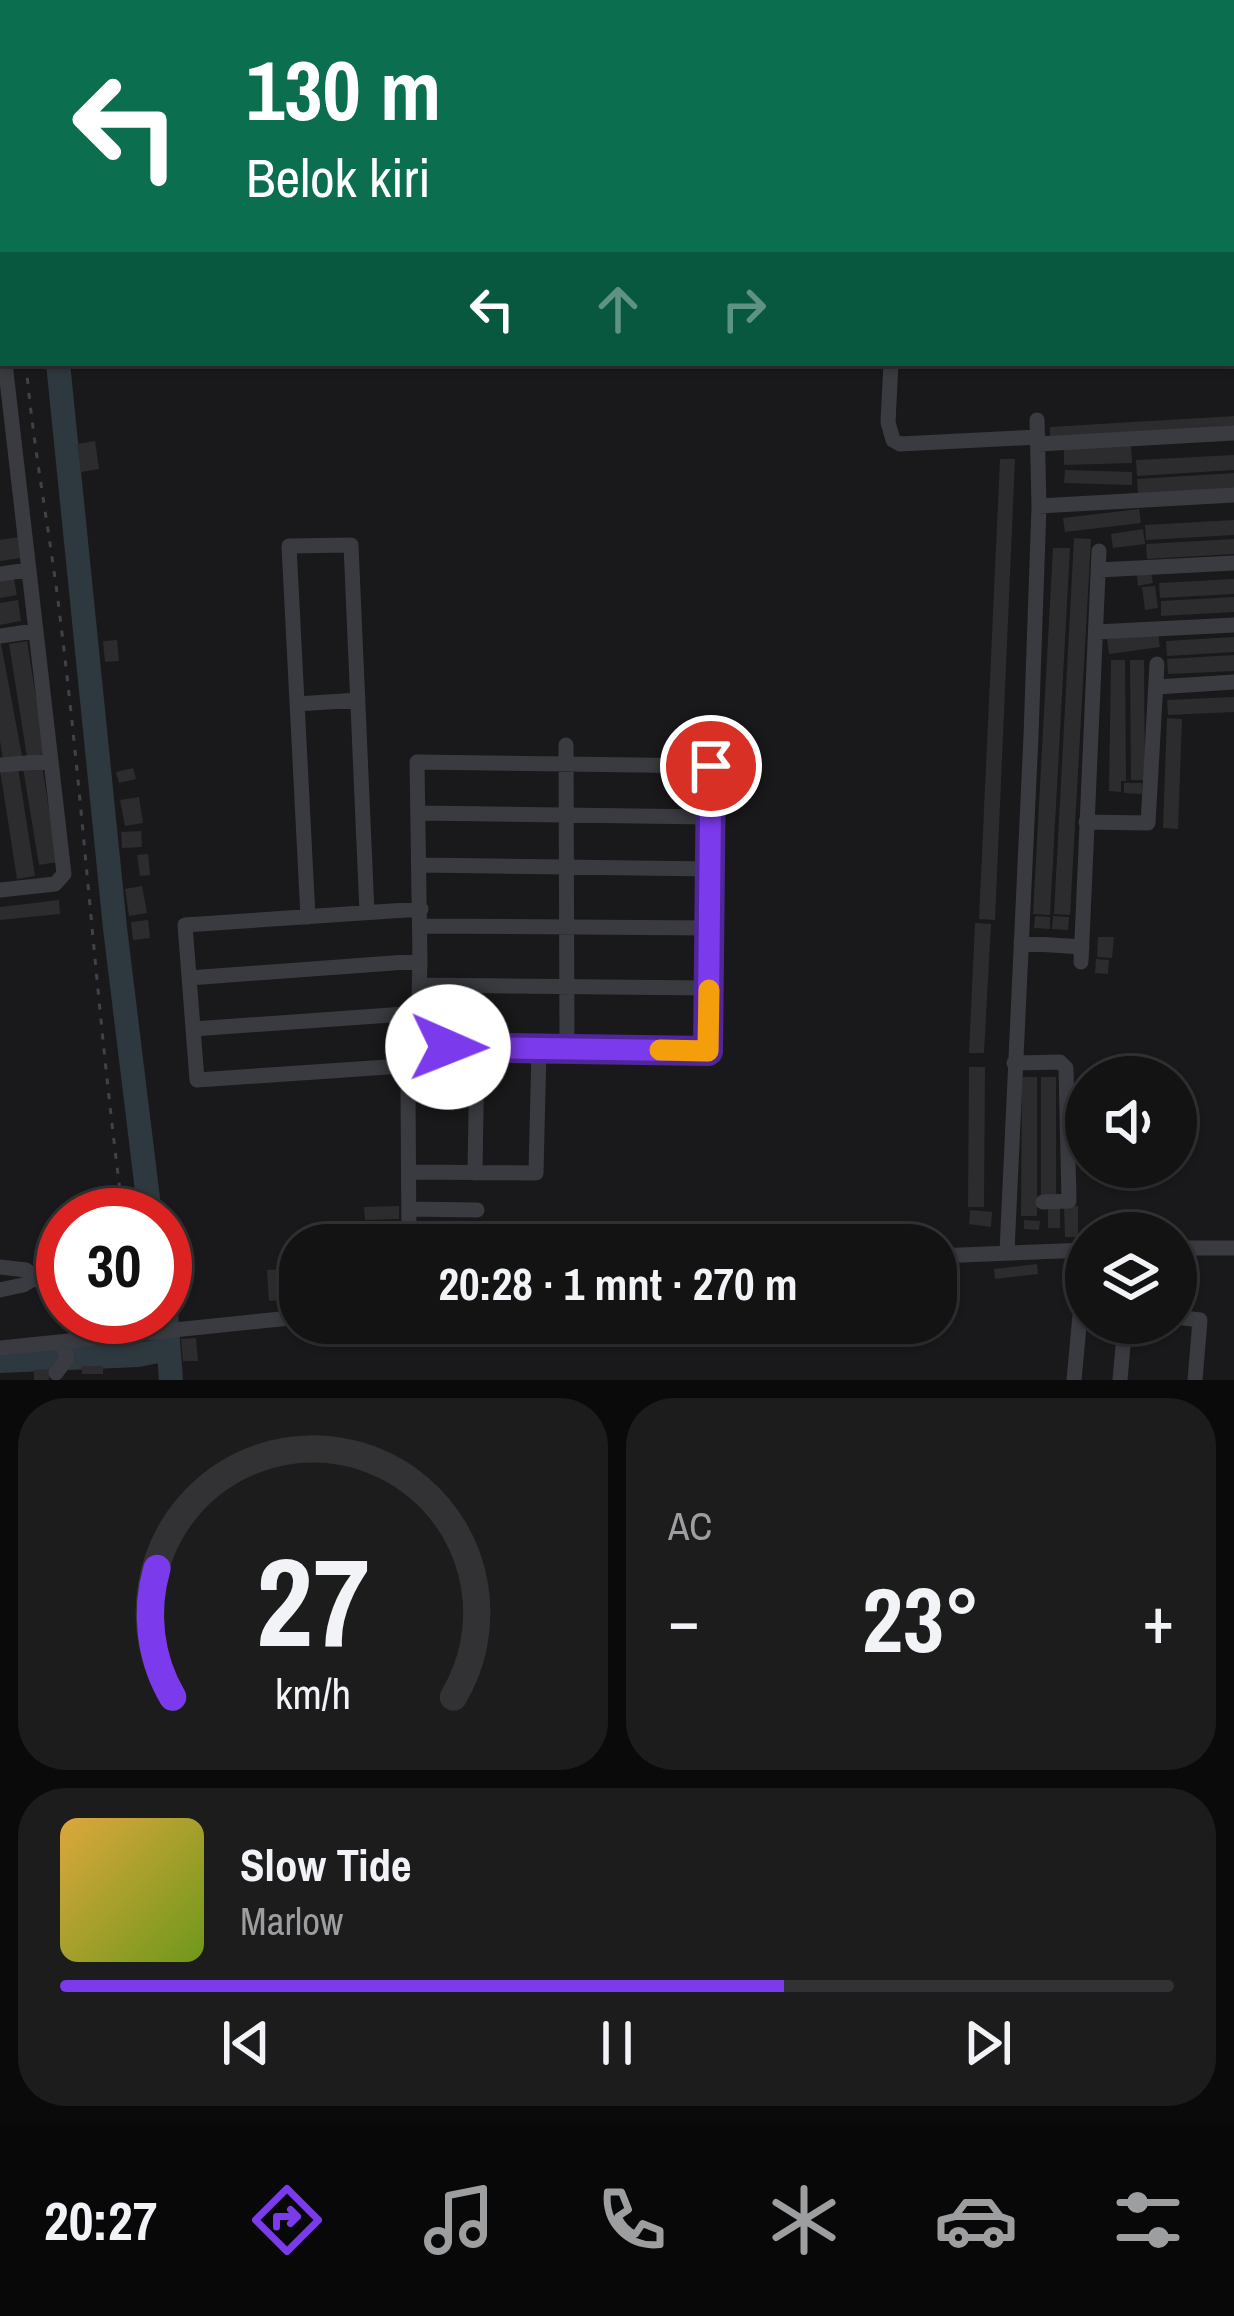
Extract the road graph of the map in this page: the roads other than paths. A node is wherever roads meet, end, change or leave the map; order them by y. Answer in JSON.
{"nodes":[{"id":1,"x":891,"y":366,"type":"edge"},
{"id":2,"x":3,"y":387,"type":"edge"},
{"id":3,"x":1234,"y":433,"type":"edge"},
{"id":4,"x":1038,"y":434,"type":"junction"},
{"id":5,"x":6,"y":447,"type":"edge"},
{"id":6,"x":1234,"y":495,"type":"edge"},
{"id":7,"x":1039,"y":506,"type":"junction"},
{"id":8,"x":20,"y":510,"type":"junction"},
{"id":9,"x":0,"y":512,"type":"edge"},
{"id":10,"x":1099,"y":551,"type":"dead end"},
{"id":11,"x":1234,"y":563,"type":"edge"},
{"id":12,"x":27,"y":570,"type":"junction"},
{"id":13,"x":1099,"y":570,"type":"junction"},
{"id":14,"x":0,"y":574,"type":"edge"},
{"id":15,"x":1234,"y":625,"type":"edge"},
{"id":16,"x":34,"y":631,"type":"junction"},
{"id":17,"x":1096,"y":632,"type":"junction"},
{"id":18,"x":0,"y":636,"type":"edge"},
{"id":19,"x":1157,"y":664,"type":"dead end"},
{"id":20,"x":1234,"y":682,"type":"edge"},
{"id":21,"x":1157,"y":687,"type":"junction"},
{"id":22,"x":358,"y":700,"type":"junction"},
{"id":23,"x":297,"y":704,"type":"junction"},
{"id":24,"x":566,"y":746,"type":"dead end"},
{"id":25,"x":51,"y":761,"type":"junction"},
{"id":26,"x":566,"y":764,"type":"junction"},
{"id":27,"x":0,"y":765,"type":"edge"},
{"id":28,"x":418,"y":813,"type":"junction"},
{"id":29,"x":566,"y":815,"type":"junction"},
{"id":30,"x":710,"y":817,"type":"junction"},
{"id":31,"x":1086,"y":822,"type":"junction"},
{"id":32,"x":419,"y":866,"type":"junction"},
{"id":33,"x":566,"y":867,"type":"junction"},
{"id":34,"x":710,"y":868,"type":"junction"},
{"id":35,"x":0,"y":872,"type":"edge"},
{"id":36,"x":1,"y":890,"type":"edge"},
{"id":37,"x":367,"y":913,"type":"junction"},
{"id":38,"x":308,"y":916,"type":"junction"},
{"id":39,"x":421,"y":918,"type":"junction"},
{"id":40,"x":566,"y":927,"type":"junction"},
{"id":41,"x":709,"y":928,"type":"junction"},
{"id":42,"x":1021,"y":944,"type":"junction"},
{"id":43,"x":420,"y":961,"type":"junction"},
{"id":44,"x":189,"y":978,"type":"junction"},
{"id":45,"x":420,"y":985,"type":"junction"},
{"id":46,"x":566,"y":987,"type":"junction"},
{"id":47,"x":709,"y":988,"type":"junction"},
{"id":48,"x":419,"y":1013,"type":"junction"},
{"id":49,"x":193,"y":1029,"type":"junction"},
{"id":50,"x":477,"y":1048,"type":"junction"},
{"id":51,"x":539,"y":1049,"type":"junction"},
{"id":52,"x":567,"y":1049,"type":"junction"},
{"id":53,"x":417,"y":1056,"type":"junction"},
{"id":54,"x":1014,"y":1064,"type":"junction"},
{"id":55,"x":409,"y":1172,"type":"junction"},
{"id":56,"x":475,"y":1173,"type":"junction"},
{"id":57,"x":1043,"y":1202,"type":"dead end"},
{"id":58,"x":409,"y":1209,"type":"junction"},
{"id":59,"x":477,"y":1210,"type":"dead end"},
{"id":60,"x":409,"y":1224,"type":"edge"},
{"id":61,"x":1197,"y":1248,"type":"edge"},
{"id":62,"x":1234,"y":1248,"type":"edge"},
{"id":63,"x":1065,"y":1250,"type":"edge"},
{"id":64,"x":1003,"y":1251,"type":"junction"},
{"id":65,"x":957,"y":1254,"type":"edge"},
{"id":66,"x":0,"y":1267,"type":"edge"},
{"id":67,"x":36,"y":1277,"type":"joint"},
{"id":68,"x":0,"y":1290,"type":"edge"},
{"id":69,"x":1197,"y":1319,"type":"edge"},
{"id":70,"x":279,"y":1320,"type":"edge"},
{"id":71,"x":192,"y":1331,"type":"edge"},
{"id":72,"x":92,"y":1344,"type":"edge"},
{"id":73,"x":1077,"y":1344,"type":"edge"},
{"id":74,"x":1124,"y":1344,"type":"edge"},
{"id":75,"x":0,"y":1348,"type":"edge"},
{"id":76,"x":65,"y":1351,"type":"junction"},
{"id":77,"x":56,"y":1373,"type":"dead end"},
{"id":78,"x":1074,"y":1380,"type":"edge"},
{"id":79,"x":1120,"y":1380,"type":"edge"},
{"id":80,"x":1195,"y":1380,"type":"edge"}],
"edges":[{"from":1,"to":4,"type":"street"},
{"from":2,"to":5,"type":"street"},
{"from":3,"to":4,"type":"street"},
{"from":4,"to":7,"type":"street"},
{"from":5,"to":8,"type":"street"},
{"from":6,"to":7,"type":"street"},
{"from":7,"to":42,"type":"street"},
{"from":8,"to":9,"type":"street"},
{"from":8,"to":12,"type":"street"},
{"from":10,"to":13,"type":"street"},
{"from":11,"to":13,"type":"street"},
{"from":12,"to":14,"type":"street"},
{"from":12,"to":16,"type":"street"},
{"from":13,"to":17,"type":"street"},
{"from":15,"to":17,"type":"street"},
{"from":16,"to":18,"type":"street"},
{"from":16,"to":25,"type":"street"},
{"from":17,"to":31,"type":"street"},
{"from":19,"to":21,"type":"street"},
{"from":20,"to":21,"type":"street"},
{"from":21,"to":31,"type":"street"},
{"from":22,"to":23,"type":"street"},
{"from":22,"to":23,"type":"street"},
{"from":22,"to":37,"type":"street"},
{"from":23,"to":38,"type":"street"},
{"from":24,"to":26,"type":"street"},
{"from":25,"to":27,"type":"street"},
{"from":25,"to":36,"type":"street"},
{"from":26,"to":28,"type":"street"},
{"from":26,"to":29,"type":"street"},
{"from":26,"to":30,"type":"street"},
{"from":28,"to":29,"type":"street"},
{"from":28,"to":32,"type":"street"},
{"from":29,"to":30,"type":"street"},
{"from":29,"to":33,"type":"street"},
{"from":30,"to":34,"type":"street"},
{"from":31,"to":42,"type":"street"},
{"from":32,"to":33,"type":"street"},
{"from":32,"to":39,"type":"street"},
{"from":33,"to":34,"type":"street"},
{"from":33,"to":40,"type":"street"},
{"from":34,"to":41,"type":"street"},
{"from":35,"to":36,"type":"street"},
{"from":37,"to":38,"type":"street"},
{"from":37,"to":39,"type":"street"},
{"from":38,"to":44,"type":"street"},
{"from":39,"to":40,"type":"street"},
{"from":39,"to":43,"type":"street"},
{"from":40,"to":41,"type":"street"},
{"from":40,"to":46,"type":"street"},
{"from":41,"to":47,"type":"street"},
{"from":42,"to":54,"type":"street"},
{"from":43,"to":44,"type":"street"},
{"from":43,"to":45,"type":"street"},
{"from":44,"to":49,"type":"street"},
{"from":45,"to":46,"type":"street"},
{"from":45,"to":48,"type":"street"},
{"from":46,"to":47,"type":"street"},
{"from":46,"to":52,"type":"street"},
{"from":47,"to":52,"type":"street"},
{"from":48,"to":49,"type":"street"},
{"from":48,"to":53,"type":"street"},
{"from":49,"to":53,"type":"street"},
{"from":50,"to":51,"type":"street"},
{"from":50,"to":53,"type":"street"},
{"from":50,"to":56,"type":"street"},
{"from":51,"to":52,"type":"street"},
{"from":51,"to":56,"type":"street"},
{"from":53,"to":55,"type":"street"},
{"from":54,"to":57,"type":"street"},
{"from":54,"to":64,"type":"street"},
{"from":55,"to":56,"type":"street"},
{"from":55,"to":58,"type":"street"},
{"from":58,"to":59,"type":"street"},
{"from":58,"to":60,"type":"street"},
{"from":61,"to":62,"type":"street"},
{"from":63,"to":64,"type":"street"},
{"from":64,"to":65,"type":"street"},
{"from":66,"to":67,"type":"street"},
{"from":67,"to":68,"type":"street"},
{"from":69,"to":80,"type":"street"},
{"from":70,"to":71,"type":"street"},
{"from":72,"to":76,"type":"street"},
{"from":73,"to":78,"type":"street"},
{"from":74,"to":79,"type":"street"},
{"from":75,"to":76,"type":"street"},
{"from":76,"to":77,"type":"street"}]}
